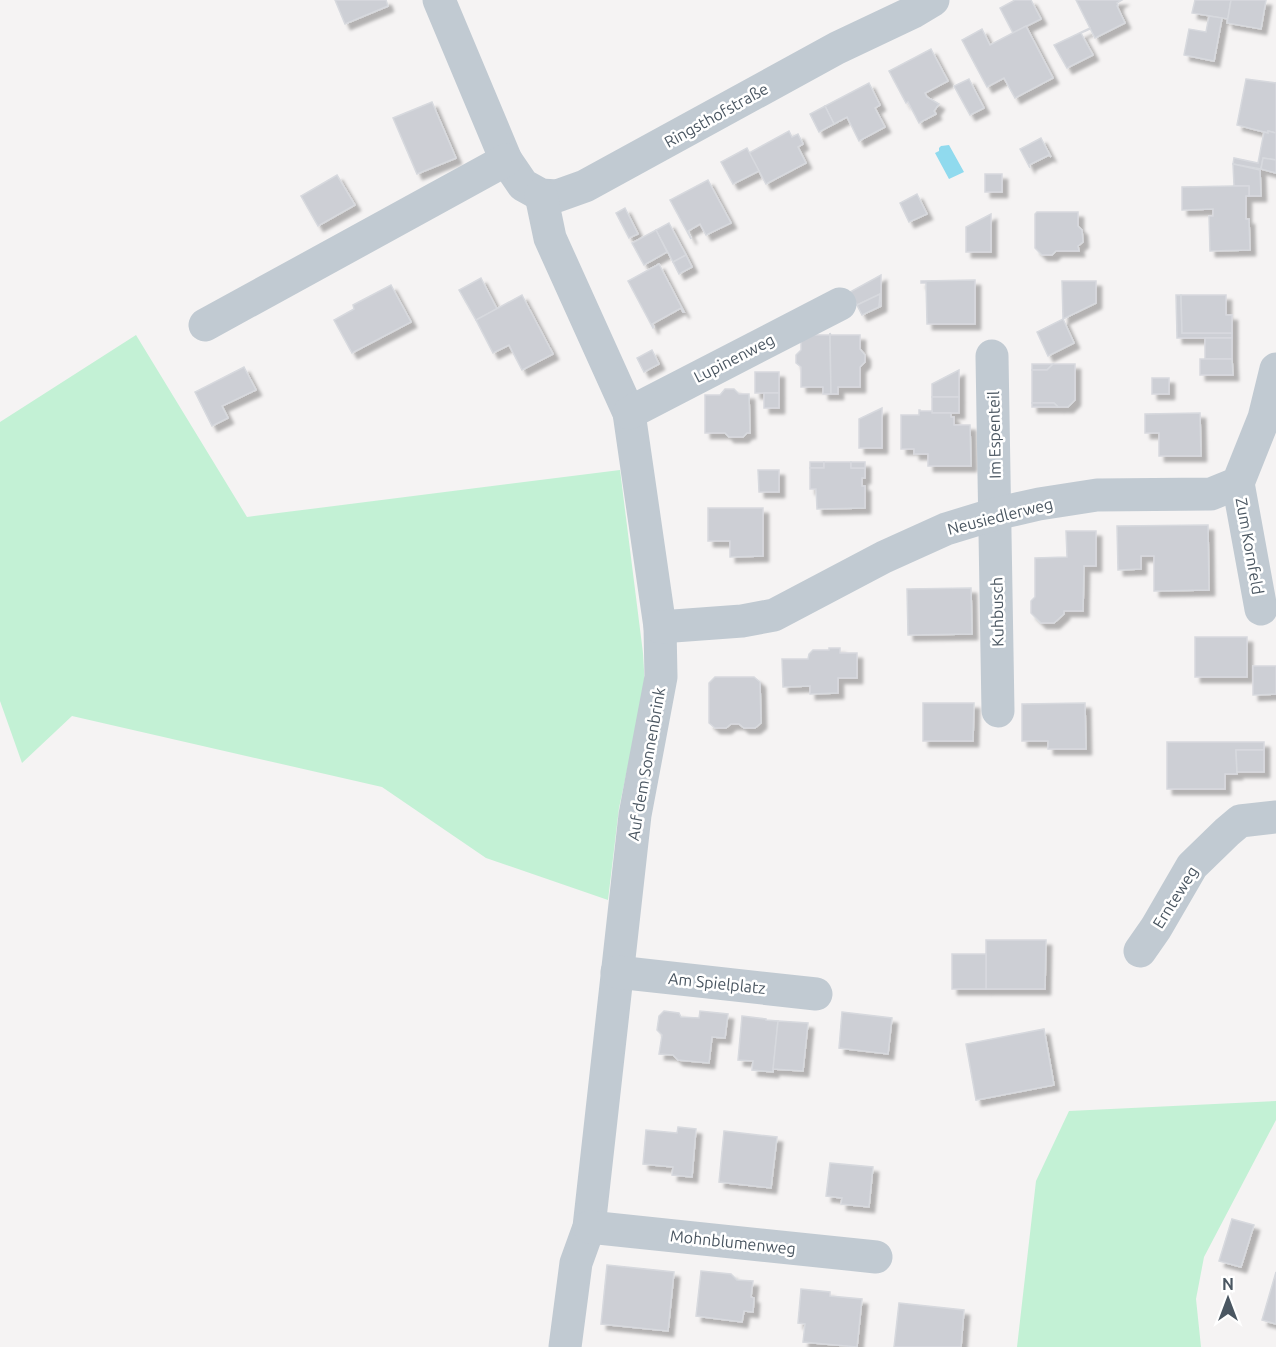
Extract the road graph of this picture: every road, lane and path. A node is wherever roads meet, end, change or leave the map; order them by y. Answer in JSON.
{"nodes":[{"id":1,"x":439,"y":0,"type":"edge"},
{"id":2,"x":933,"y":0,"type":"edge"},
{"id":3,"x":506,"y":160,"type":"junction"},
{"id":4,"x":541,"y":195,"type":"junction"},
{"id":5,"x":840,"y":304,"type":"dead end"},
{"id":6,"x":205,"y":324,"type":"dead end"},
{"id":7,"x":992,"y":356,"type":"dead end"},
{"id":8,"x":1276,"y":369,"type":"edge"},
{"id":9,"x":629,"y":413,"type":"junction"},
{"id":10,"x":1238,"y":483,"type":"junction"},
{"id":11,"x":995,"y":514,"type":"junction"},
{"id":12,"x":1261,"y":609,"type":"dead end"},
{"id":13,"x":660,"y":627,"type":"junction"},
{"id":14,"x":998,"y":711,"type":"dead end"},
{"id":15,"x":1276,"y":817,"type":"edge"},
{"id":16,"x":1140,"y":951,"type":"dead end"},
{"id":17,"x":617,"y":972,"type":"junction"},
{"id":18,"x":816,"y":994,"type":"dead end"},
{"id":19,"x":589,"y":1227,"type":"junction"},
{"id":20,"x":876,"y":1257,"type":"dead end"},
{"id":21,"x":565,"y":1347,"type":"edge"}],
"edges":[{"from":1,"to":3,"type":"street"},
{"from":2,"to":4,"type":"street","name":"Ringsthofstraße"},
{"from":3,"to":4,"type":"street"},
{"from":3,"to":6,"type":"street"},
{"from":4,"to":9,"type":"street","name":"Auf dem Sonnenbrink"},
{"from":5,"to":9,"type":"street","name":"Lupinenweg"},
{"from":7,"to":11,"type":"street","name":"Im Espenteil"},
{"from":8,"to":10,"type":"street"},
{"from":9,"to":13,"type":"street","name":"Auf dem Sonnenbrink"},
{"from":10,"to":11,"type":"street","name":"Neusiedlerweg"},
{"from":10,"to":12,"type":"street","name":"Zum Kornfeld"},
{"from":11,"to":13,"type":"street","name":"Neusiedlerweg"},
{"from":11,"to":14,"type":"street","name":"Kuhbusch"},
{"from":13,"to":17,"type":"street","name":"Auf dem Sonnenbrink"},
{"from":15,"to":16,"type":"street","name":"Ernteweg"},
{"from":17,"to":18,"type":"street","name":"Am Spielplatz"},
{"from":17,"to":19,"type":"street","name":"Auf dem Sonnenbrink"},
{"from":19,"to":20,"type":"street","name":"Mohnblumenweg"},
{"from":19,"to":21,"type":"street","name":"Auf dem Sonnenbrink"}]}
